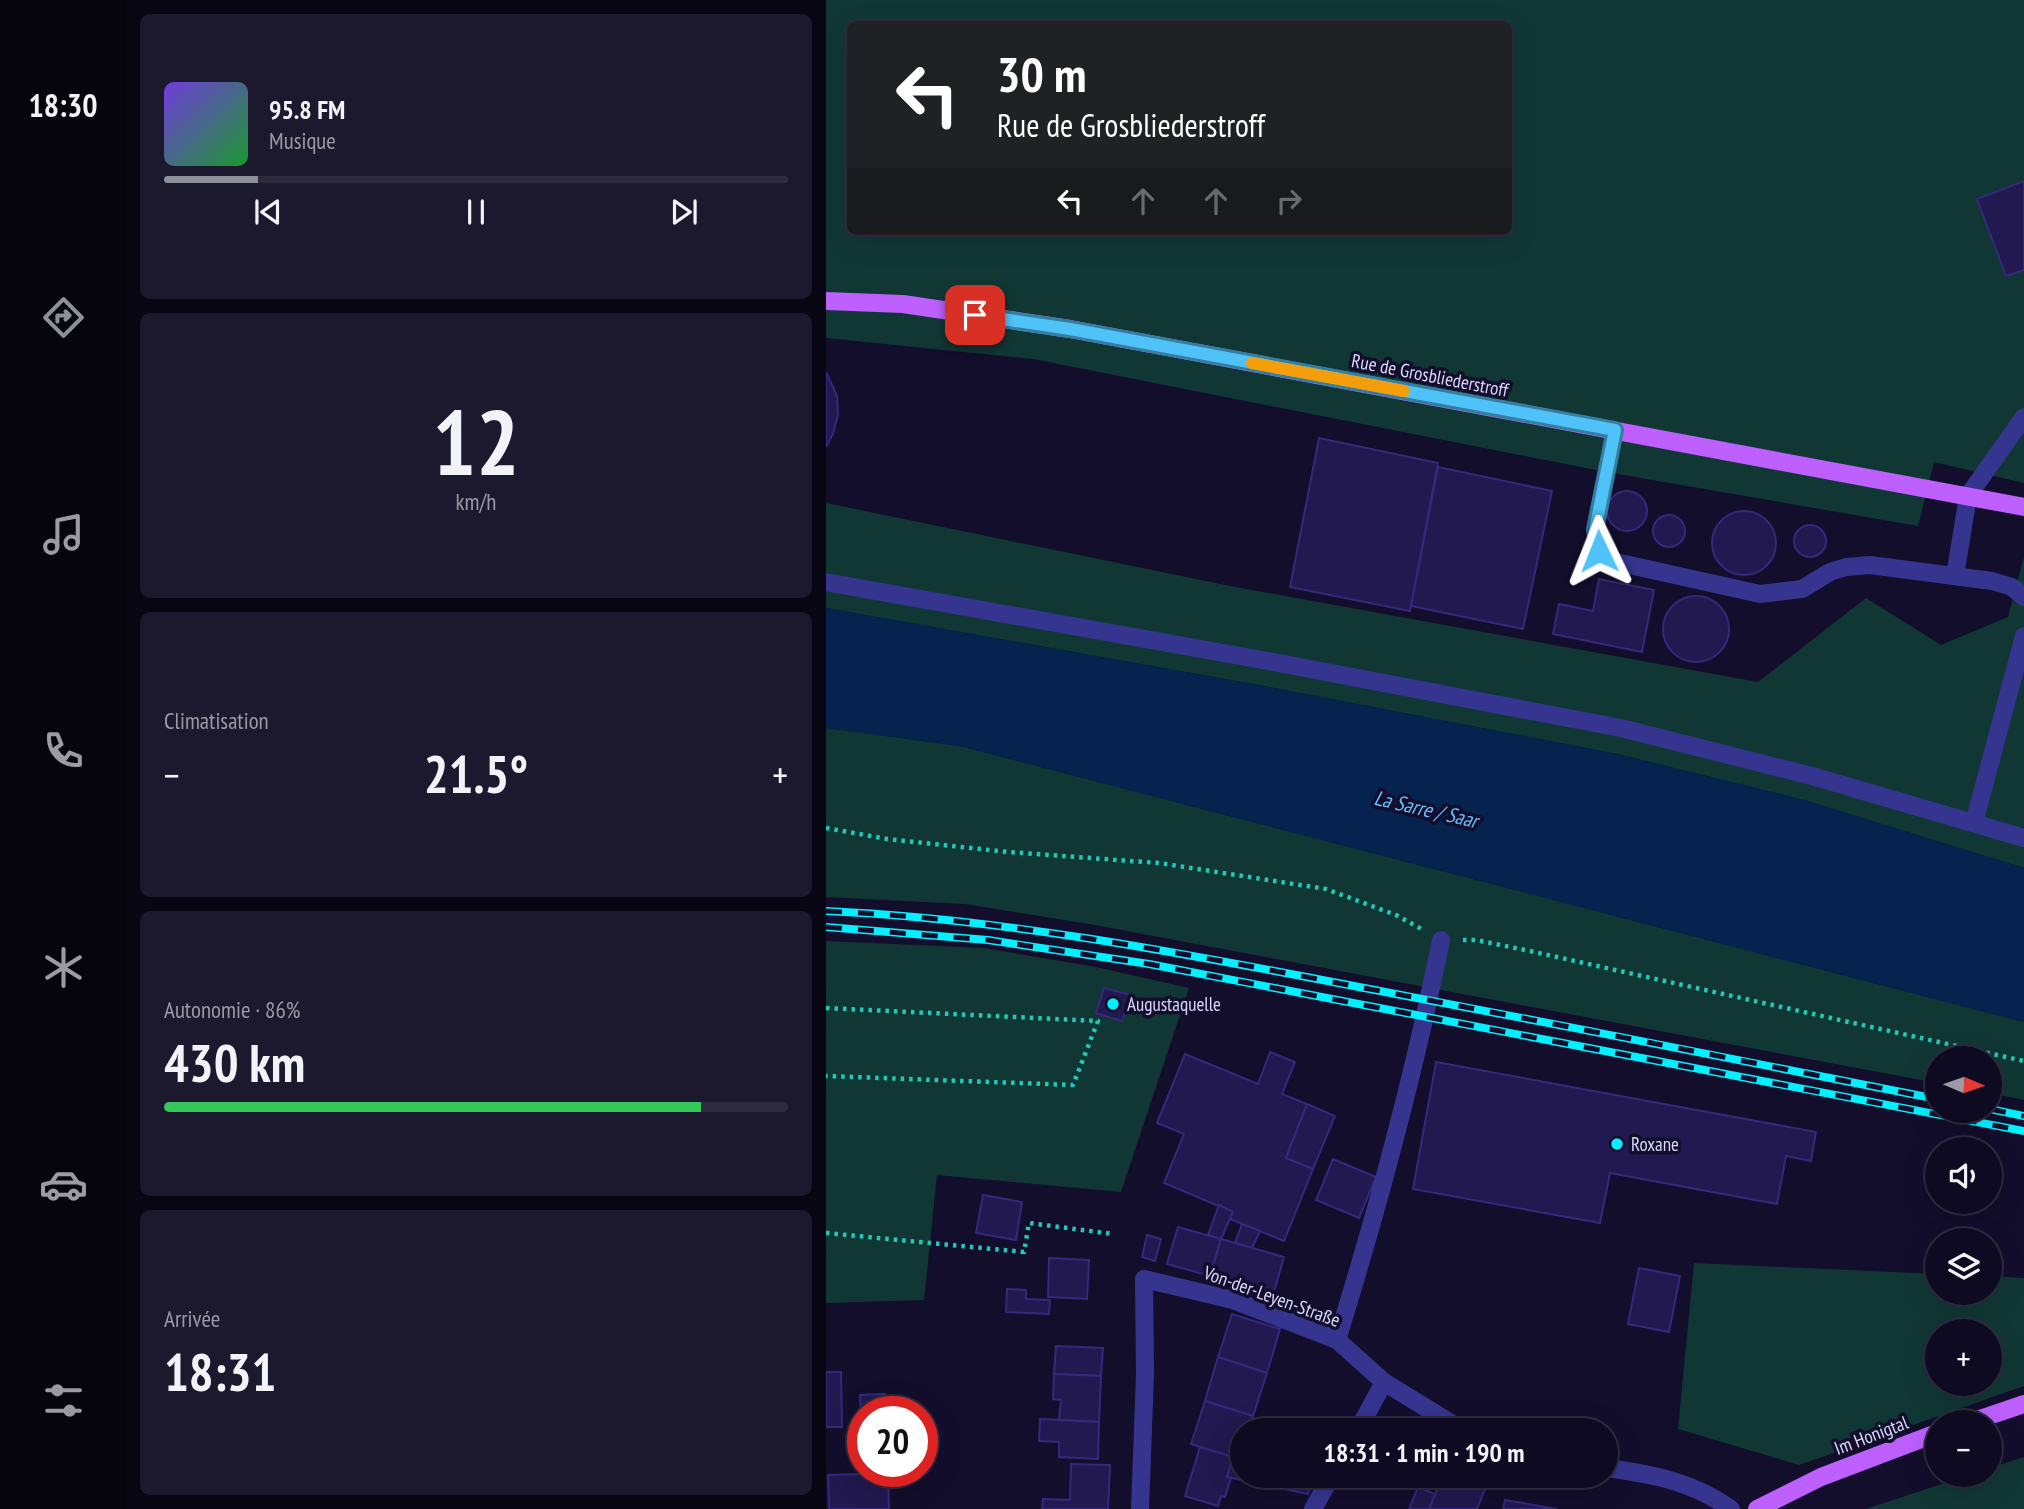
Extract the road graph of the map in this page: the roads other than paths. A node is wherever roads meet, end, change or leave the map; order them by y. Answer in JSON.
{"nodes":[{"id":1,"x":826,"y":301,"type":"edge"},
{"id":2,"x":2024,"y":417,"type":"edge"},
{"id":3,"x":1615,"y":430,"type":"junction"},
{"id":4,"x":1968,"y":496,"type":"junction"},
{"id":5,"x":2024,"y":507,"type":"edge"},
{"id":6,"x":1955,"y":576,"type":"junction"},
{"id":7,"x":826,"y":582,"type":"edge"},
{"id":8,"x":2024,"y":597,"type":"edge"},
{"id":9,"x":2024,"y":636,"type":"edge"},
{"id":10,"x":1974,"y":823,"type":"junction"},
{"id":11,"x":2024,"y":838,"type":"edge"},
{"id":12,"x":1441,"y":940,"type":"dead end"},
{"id":13,"x":1337,"y":1340,"type":"junction"},
{"id":14,"x":1384,"y":1382,"type":"junction"},
{"id":15,"x":2024,"y":1405,"type":"edge"},
{"id":16,"x":2002,"y":1412,"type":"edge"},
{"id":17,"x":1364,"y":1418,"type":"edge"},
{"id":18,"x":1442,"y":1418,"type":"edge"},
{"id":19,"x":1925,"y":1438,"type":"edge"},
{"id":20,"x":1618,"y":1470,"type":"edge"},
{"id":21,"x":1325,"y":1488,"type":"edge"},
{"id":22,"x":1140,"y":1509,"type":"edge"},
{"id":23,"x":1313,"y":1509,"type":"edge"},
{"id":24,"x":1731,"y":1509,"type":"edge"},
{"id":25,"x":1757,"y":1509,"type":"edge"}],
"edges":[{"from":1,"to":3,"type":"main road","name":"Rue de Grosbliederstroff"},
{"from":2,"to":4,"type":"street"},
{"from":3,"to":4,"type":"main road","name":"Rue de Grosbliederstroff"},
{"from":3,"to":6,"type":"street"},
{"from":4,"to":5,"type":"main road","name":"Rue de Grosbliederstroff"},
{"from":4,"to":6,"type":"street"},
{"from":6,"to":8,"type":"street"},
{"from":7,"to":10,"type":"street"},
{"from":9,"to":10,"type":"street"},
{"from":10,"to":11,"type":"street"},
{"from":12,"to":13,"type":"street"},
{"from":13,"to":14,"type":"street","name":"Von-der-Leyen-Straße"},
{"from":13,"to":22,"type":"street","name":"Von-der-Leyen-Straße"},
{"from":14,"to":17,"type":"street"},
{"from":14,"to":18,"type":"street","name":"Von-der-Leyen-Straße"},
{"from":15,"to":16,"type":"main road"},
{"from":19,"to":25,"type":"main road","name":"Im Honigtal"},
{"from":20,"to":24,"type":"street"},
{"from":21,"to":23,"type":"street"}]}
